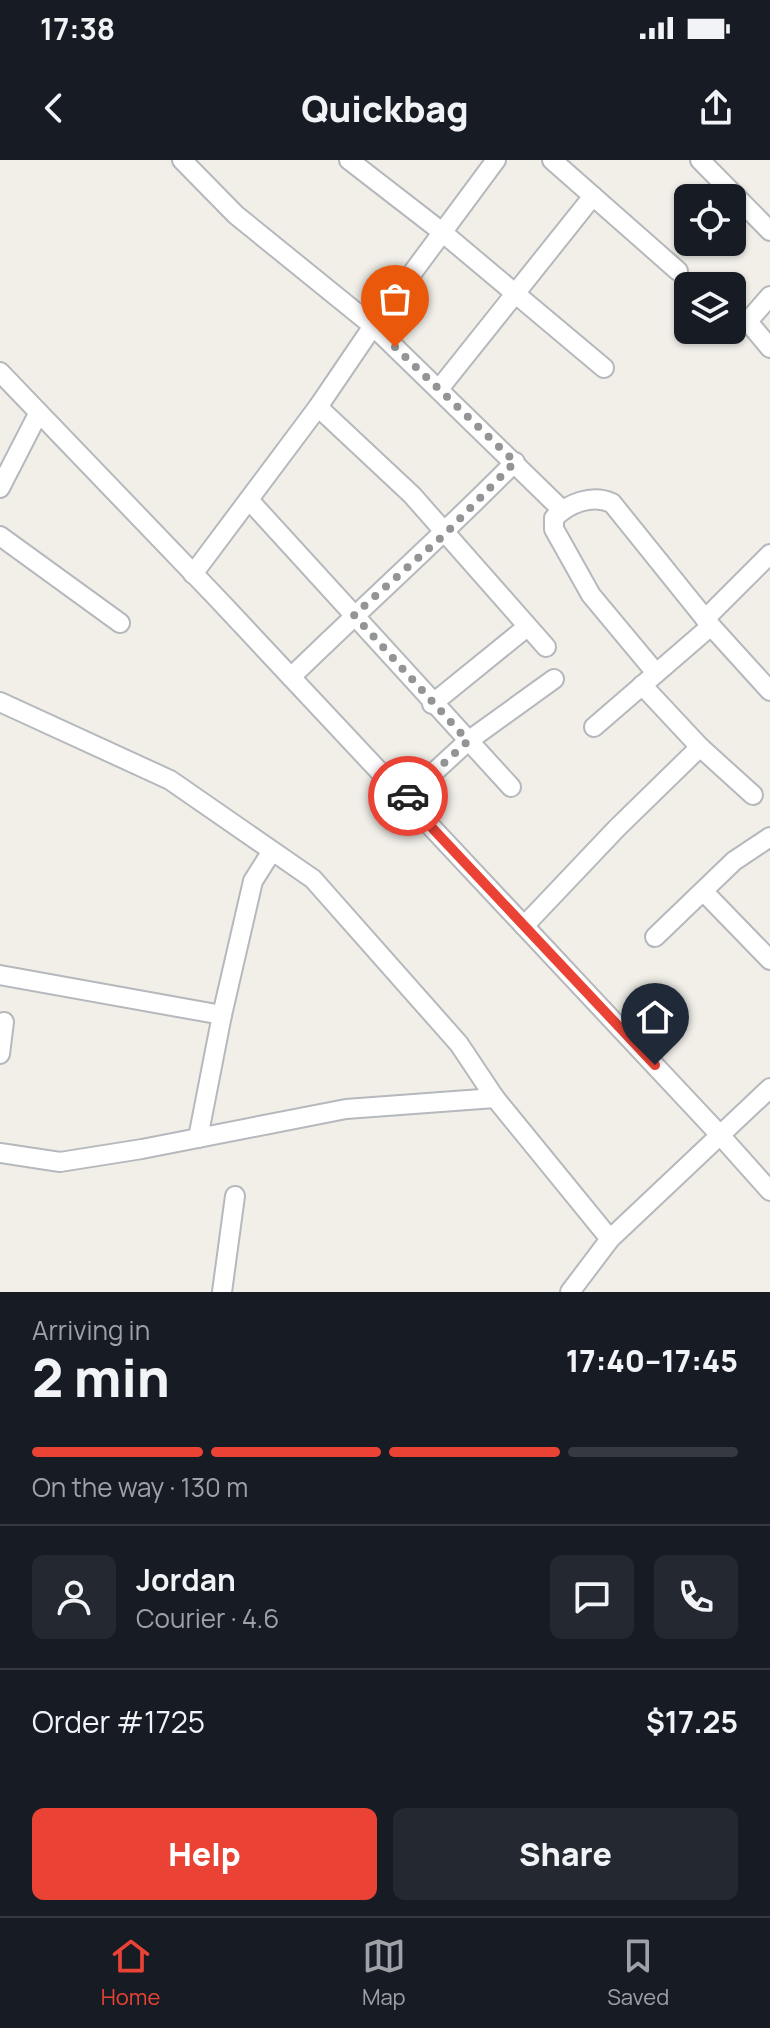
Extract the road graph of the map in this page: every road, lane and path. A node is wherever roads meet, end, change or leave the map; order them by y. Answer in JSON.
{"nodes":[{"id":1,"x":349,"y":160,"type":"edge"},
{"id":2,"x":496,"y":160,"type":"edge"},
{"id":3,"x":552,"y":160,"type":"edge"},
{"id":4,"x":700,"y":160,"type":"edge"},
{"id":5,"x":185,"y":161,"type":"edge"},
{"id":6,"x":593,"y":196,"type":"junction"},
{"id":7,"x":770,"y":231,"type":"edge"},
{"id":8,"x":442,"y":232,"type":"junction"},
{"id":9,"x":678,"y":271,"type":"dead end"},
{"id":10,"x":516,"y":295,"type":"junction"},
{"id":11,"x":770,"y":296,"type":"edge"},
{"id":12,"x":373,"y":326,"type":"junction"},
{"id":13,"x":770,"y":348,"type":"edge"},
{"id":14,"x":604,"y":368,"type":"dead end"},
{"id":15,"x":0,"y":372,"type":"edge"},
{"id":16,"x":439,"y":389,"type":"junction"},
{"id":17,"x":318,"y":407,"type":"junction"},
{"id":18,"x":38,"y":414,"type":"junction"},
{"id":19,"x":515,"y":462,"type":"junction"},
{"id":20,"x":0,"y":488,"type":"edge"},
{"id":21,"x":249,"y":500,"type":"junction"},
{"id":22,"x":562,"y":510,"type":"junction"},
{"id":23,"x":445,"y":534,"type":"junction"},
{"id":24,"x":0,"y":536,"type":"edge"},
{"id":25,"x":770,"y":554,"type":"edge"},
{"id":26,"x":193,"y":574,"type":"junction"},
{"id":27,"x":354,"y":615,"type":"junction"},
{"id":28,"x":120,"y":623,"type":"dead end"},
{"id":29,"x":708,"y":623,"type":"junction"},
{"id":30,"x":527,"y":627,"type":"junction"},
{"id":31,"x":546,"y":647,"type":"dead end"},
{"id":32,"x":291,"y":677,"type":"junction"},
{"id":33,"x":554,"y":679,"type":"dead end"},
{"id":34,"x":649,"y":679,"type":"junction"},
{"id":35,"x":767,"y":680,"type":"edge"},
{"id":36,"x":0,"y":702,"type":"edge"},
{"id":37,"x":432,"y":704,"type":"junction"},
{"id":38,"x":594,"y":727,"type":"dead end"},
{"id":39,"x":468,"y":741,"type":"junction"},
{"id":40,"x":700,"y":747,"type":"junction"},
{"id":41,"x":511,"y":787,"type":"dead end"},
{"id":42,"x":753,"y":795,"type":"dead end"},
{"id":43,"x":405,"y":799,"type":"junction"},
{"id":44,"x":770,"y":837,"type":"edge"},
{"id":45,"x":272,"y":851,"type":"junction"},
{"id":46,"x":704,"y":892,"type":"junction"},
{"id":47,"x":524,"y":926,"type":"junction"},
{"id":48,"x":655,"y":937,"type":"dead end"},
{"id":49,"x":770,"y":960,"type":"edge"},
{"id":50,"x":0,"y":975,"type":"edge"},
{"id":51,"x":222,"y":1015,"type":"junction"},
{"id":52,"x":4,"y":1022,"type":"dead end"},
{"id":53,"x":0,"y":1054,"type":"edge"},
{"id":54,"x":770,"y":1088,"type":"edge"},
{"id":55,"x":495,"y":1098,"type":"junction"},
{"id":56,"x":720,"y":1135,"type":"junction"},
{"id":57,"x":198,"y":1138,"type":"junction"},
{"id":58,"x":0,"y":1153,"type":"edge"},
{"id":59,"x":770,"y":1191,"type":"edge"},
{"id":60,"x":235,"y":1196,"type":"dead end"},
{"id":61,"x":610,"y":1239,"type":"junction"},
{"id":62,"x":578,"y":1289,"type":"edge"},
{"id":63,"x":222,"y":1292,"type":"edge"}],
"edges":[{"from":1,"to":8,"type":"street"},
{"from":2,"to":8,"type":"street"},
{"from":3,"to":6,"type":"street"},
{"from":4,"to":7,"type":"street"},
{"from":5,"to":12,"type":"street"},
{"from":6,"to":9,"type":"street"},
{"from":6,"to":10,"type":"street"},
{"from":8,"to":10,"type":"street"},
{"from":8,"to":12,"type":"street"},
{"from":10,"to":14,"type":"street"},
{"from":10,"to":16,"type":"street"},
{"from":11,"to":13,"type":"street"},
{"from":12,"to":16,"type":"street"},
{"from":12,"to":17,"type":"street"},
{"from":15,"to":18,"type":"street"},
{"from":16,"to":19,"type":"street"},
{"from":17,"to":21,"type":"street"},
{"from":17,"to":23,"type":"street"},
{"from":18,"to":20,"type":"street"},
{"from":18,"to":26,"type":"street"},
{"from":19,"to":22,"type":"street"},
{"from":19,"to":23,"type":"street"},
{"from":21,"to":26,"type":"street"},
{"from":21,"to":27,"type":"street"},
{"from":22,"to":29,"type":"street"},
{"from":22,"to":34,"type":"street"},
{"from":23,"to":27,"type":"street"},
{"from":23,"to":30,"type":"street"},
{"from":24,"to":28,"type":"street"},
{"from":25,"to":29,"type":"street"},
{"from":26,"to":32,"type":"street"},
{"from":27,"to":32,"type":"street"},
{"from":27,"to":37,"type":"street"},
{"from":29,"to":34,"type":"street"},
{"from":29,"to":35,"type":"street"},
{"from":30,"to":31,"type":"street"},
{"from":30,"to":37,"type":"street"},
{"from":32,"to":43,"type":"street"},
{"from":33,"to":39,"type":"street"},
{"from":34,"to":38,"type":"street"},
{"from":34,"to":40,"type":"street"},
{"from":36,"to":45,"type":"street"},
{"from":37,"to":39,"type":"street"},
{"from":39,"to":41,"type":"street"},
{"from":39,"to":43,"type":"street"},
{"from":40,"to":42,"type":"street"},
{"from":40,"to":47,"type":"street"},
{"from":43,"to":47,"type":"street"},
{"from":44,"to":46,"type":"street"},
{"from":45,"to":51,"type":"street"},
{"from":45,"to":55,"type":"street"},
{"from":46,"to":48,"type":"street"},
{"from":46,"to":49,"type":"street"},
{"from":47,"to":56,"type":"street"},
{"from":50,"to":51,"type":"street"},
{"from":51,"to":57,"type":"street"},
{"from":52,"to":53,"type":"street"},
{"from":54,"to":56,"type":"street"},
{"from":55,"to":57,"type":"street"},
{"from":55,"to":61,"type":"street"},
{"from":56,"to":59,"type":"street"},
{"from":56,"to":61,"type":"street"},
{"from":57,"to":58,"type":"street"},
{"from":60,"to":63,"type":"street"},
{"from":61,"to":62,"type":"street"}]}
